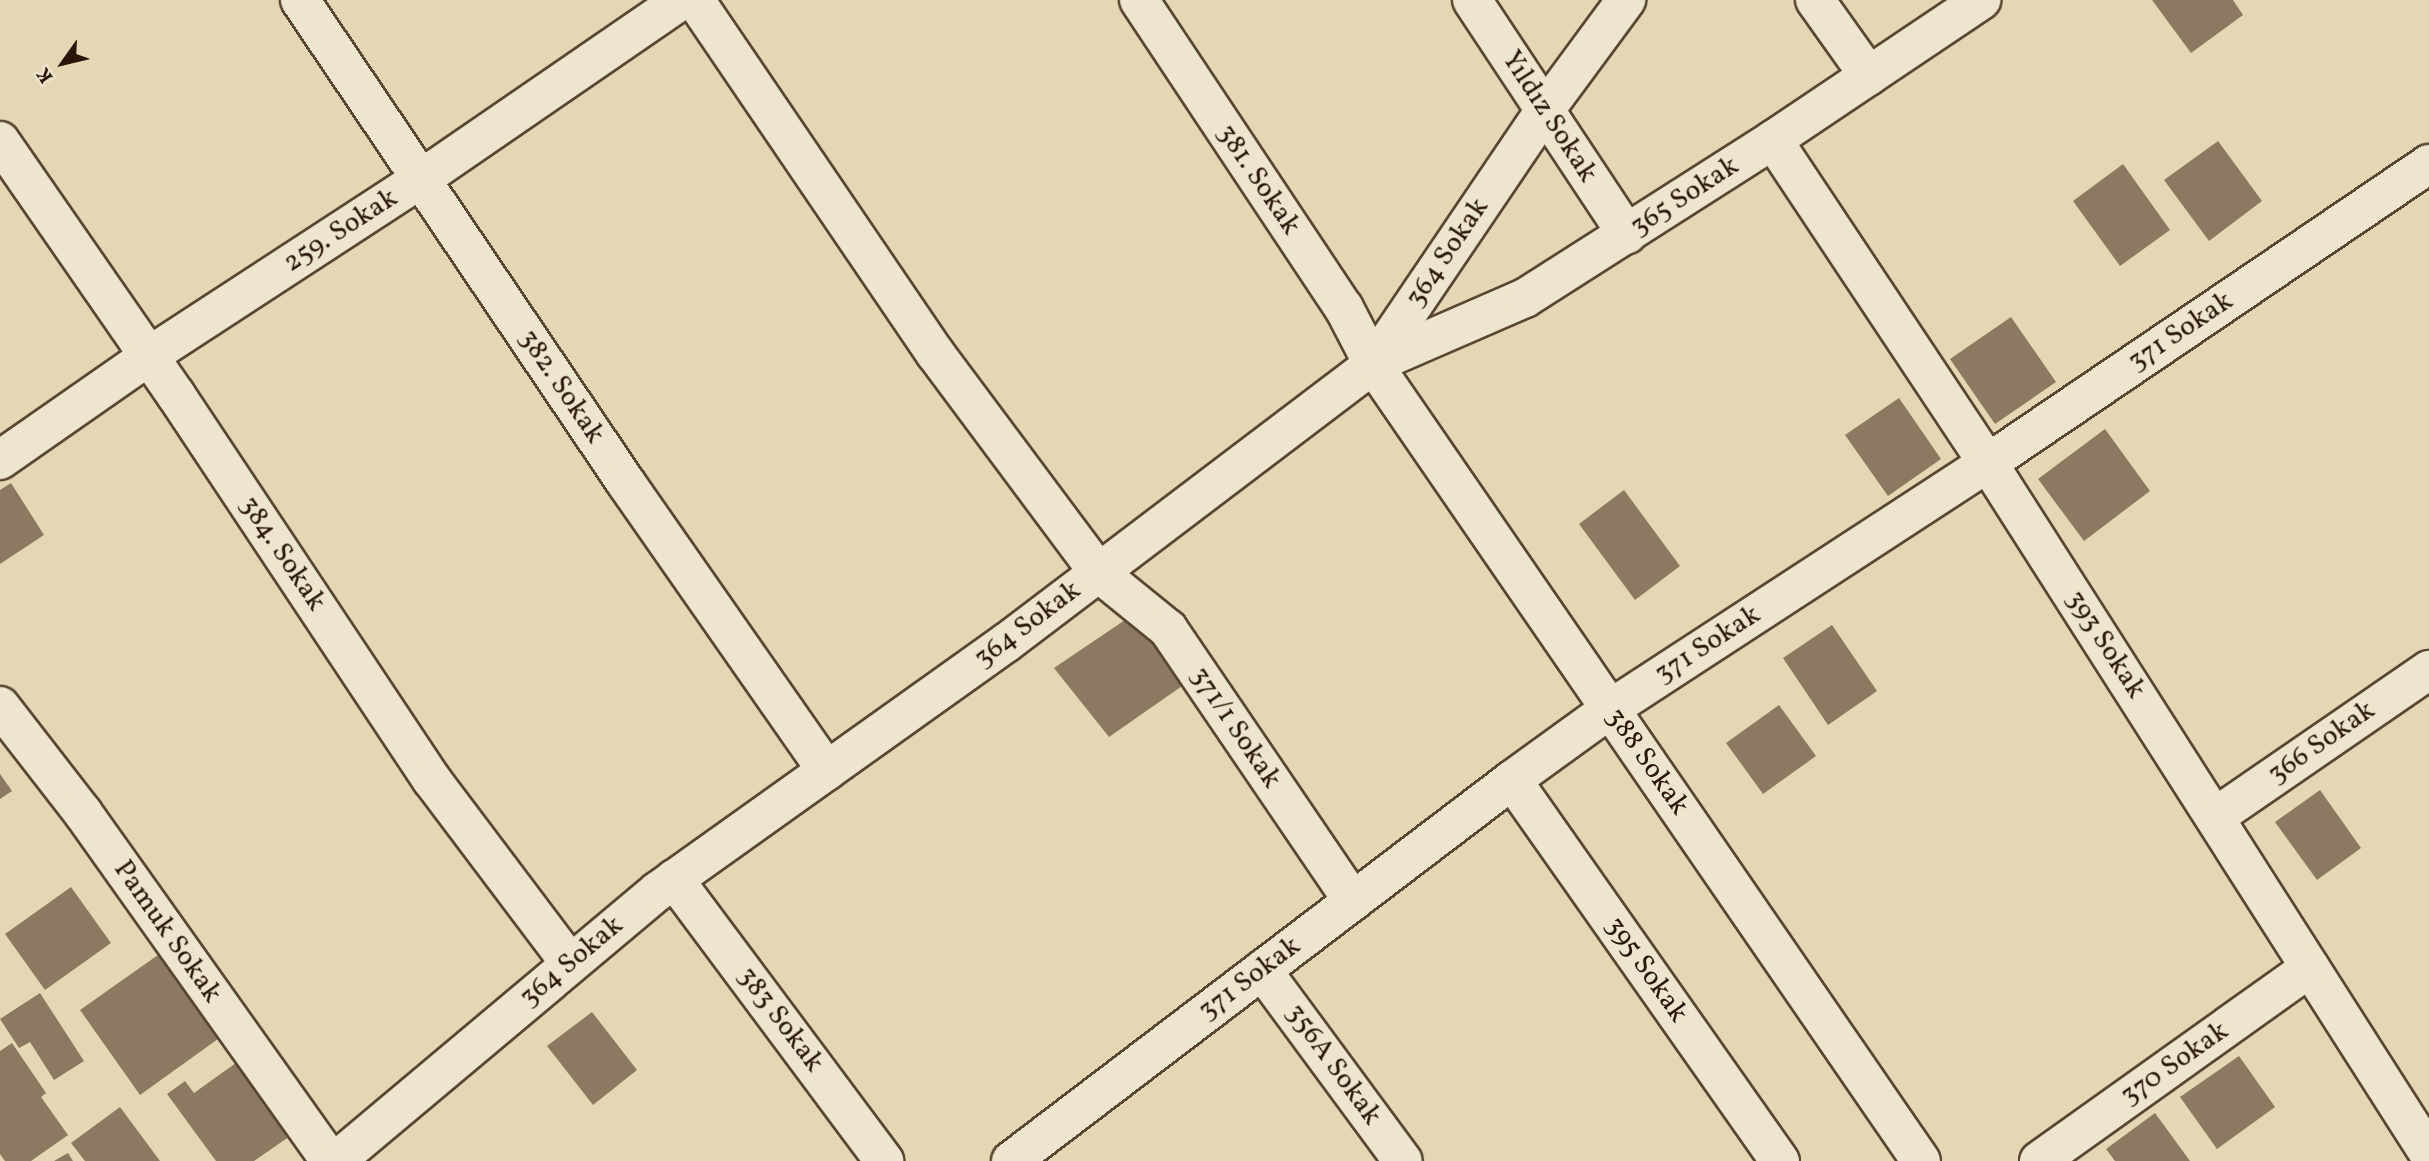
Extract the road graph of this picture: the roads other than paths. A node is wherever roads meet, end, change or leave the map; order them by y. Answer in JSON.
{"nodes":[{"id":1,"x":300,"y":0,"type":"edge"},
{"id":2,"x":681,"y":0,"type":"edge"},
{"id":3,"x":695,"y":0,"type":"edge"},
{"id":4,"x":1139,"y":0,"type":"edge"},
{"id":5,"x":1472,"y":0,"type":"edge"},
{"id":6,"x":1626,"y":0,"type":"edge"},
{"id":7,"x":1815,"y":0,"type":"edge"},
{"id":8,"x":1981,"y":0,"type":"edge"},
{"id":9,"x":1869,"y":76,"type":"junction"},
{"id":10,"x":1545,"y":110,"type":"junction"},
{"id":11,"x":1773,"y":140,"type":"junction"},
{"id":12,"x":0,"y":141,"type":"edge"},
{"id":13,"x":2429,"y":164,"type":"edge"},
{"id":14,"x":421,"y":179,"type":"junction"},
{"id":15,"x":1627,"y":234,"type":"junction"},
{"id":16,"x":149,"y":356,"type":"junction"},
{"id":17,"x":1373,"y":364,"type":"junction"},
{"id":18,"x":0,"y":460,"type":"edge"},
{"id":19,"x":1988,"y":463,"type":"junction"},
{"id":20,"x":1099,"y":573,"type":"junction"},
{"id":21,"x":2429,"y":670,"type":"edge"},
{"id":22,"x":0,"y":706,"type":"edge"},
{"id":23,"x":1610,"y":709,"type":"junction"},
{"id":24,"x":827,"y":771,"type":"junction"},
{"id":25,"x":1512,"y":780,"type":"junction"},
{"id":26,"x":2215,"y":817,"type":"junction"},
{"id":27,"x":674,"y":879,"type":"junction"},
{"id":28,"x":1353,"y":901,"type":"junction"},
{"id":29,"x":570,"y":963,"type":"junction"},
{"id":30,"x":2310,"y":968,"type":"junction"},
{"id":31,"x":1262,"y":970,"type":"junction"},
{"id":32,"x":2429,"y":1154,"type":"edge"},
{"id":33,"x":330,"y":1161,"type":"edge"},
{"id":34,"x":336,"y":1161,"type":"edge"},
{"id":35,"x":884,"y":1161,"type":"edge"},
{"id":36,"x":1012,"y":1161,"type":"edge"},
{"id":37,"x":1403,"y":1161,"type":"edge"},
{"id":38,"x":1780,"y":1161,"type":"edge"},
{"id":39,"x":1921,"y":1161,"type":"edge"},
{"id":40,"x":2039,"y":1161,"type":"edge"}],
"edges":[{"from":1,"to":14,"type":"street","name":"382. Sokak"},
{"from":2,"to":14,"type":"street","name":"259. Sokak"},
{"from":3,"to":20,"type":"street","name":"371/1 Sokak"},
{"from":4,"to":17,"type":"street","name":"381. Sokak"},
{"from":5,"to":10,"type":"street","name":"Yıldız Sokak"},
{"from":6,"to":10,"type":"street","name":"364 Sokak"},
{"from":7,"to":9,"type":"street"},
{"from":8,"to":9,"type":"street","name":"365 Sokak"},
{"from":9,"to":11,"type":"street","name":"365 Sokak"},
{"from":10,"to":15,"type":"street","name":"Yıldız Sokak"},
{"from":10,"to":17,"type":"street","name":"364 Sokak"},
{"from":11,"to":15,"type":"street","name":"365 Sokak"},
{"from":11,"to":19,"type":"street","name":"393 Sokak"},
{"from":12,"to":16,"type":"street","name":"384. Sokak"},
{"from":13,"to":19,"type":"street","name":"371 Sokak"},
{"from":14,"to":16,"type":"street","name":"259. Sokak"},
{"from":14,"to":24,"type":"street","name":"382. Sokak"},
{"from":15,"to":17,"type":"street","name":"365 Sokak"},
{"from":16,"to":18,"type":"street","name":"259. Sokak"},
{"from":16,"to":29,"type":"street","name":"384. Sokak"},
{"from":17,"to":20,"type":"street","name":"364 Sokak"},
{"from":17,"to":23,"type":"street","name":"388 Sokak"},
{"from":19,"to":23,"type":"street","name":"371 Sokak"},
{"from":19,"to":26,"type":"street","name":"393 Sokak"},
{"from":20,"to":24,"type":"street","name":"364 Sokak"},
{"from":20,"to":28,"type":"street","name":"371/1 Sokak"},
{"from":21,"to":26,"type":"street","name":"366 Sokak"},
{"from":22,"to":33,"type":"street","name":"Pamuk Sokak"},
{"from":23,"to":25,"type":"street","name":"371 Sokak"},
{"from":23,"to":39,"type":"street","name":"388 Sokak"},
{"from":24,"to":27,"type":"street","name":"364 Sokak"},
{"from":25,"to":28,"type":"street","name":"371 Sokak"},
{"from":25,"to":38,"type":"street","name":"395 Sokak"},
{"from":26,"to":30,"type":"street","name":"393 Sokak"},
{"from":27,"to":29,"type":"street","name":"364 Sokak"},
{"from":27,"to":35,"type":"street","name":"383 Sokak"},
{"from":28,"to":31,"type":"street","name":"371 Sokak"},
{"from":29,"to":34,"type":"street","name":"364 Sokak"},
{"from":30,"to":32,"type":"street","name":"393 Sokak"},
{"from":30,"to":40,"type":"street","name":"370 Sokak"},
{"from":31,"to":36,"type":"street","name":"371 Sokak"},
{"from":31,"to":37,"type":"street","name":"356A Sokak"}]}
